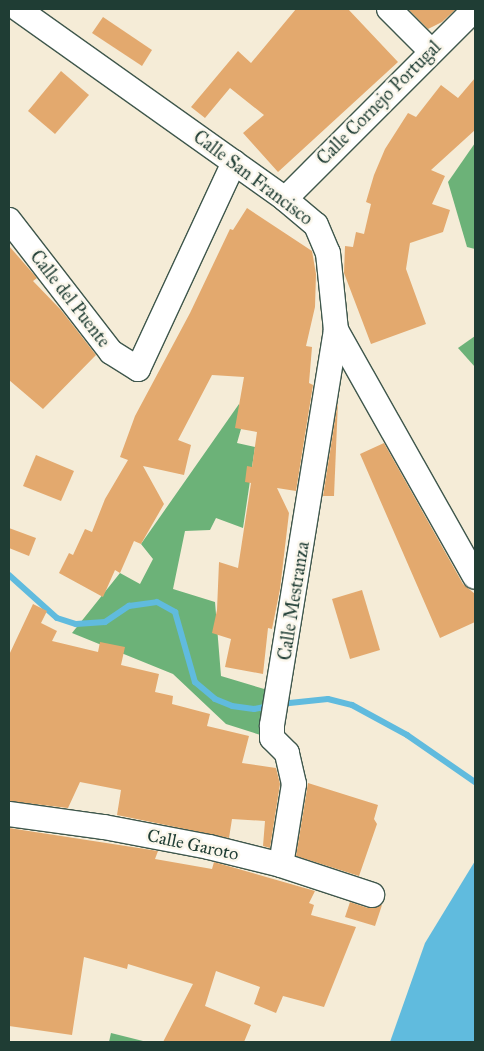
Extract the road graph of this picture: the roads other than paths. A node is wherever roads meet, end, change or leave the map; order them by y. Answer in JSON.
{"nodes":[{"id":1,"x":18,"y":9,"type":"edge"},
{"id":2,"x":389,"y":9,"type":"edge"},
{"id":3,"x":475,"y":9,"type":"edge"},
{"id":4,"x":430,"y":51,"type":"junction"},
{"id":5,"x":234,"y":162,"type":"junction"},
{"id":6,"x":285,"y":199,"type":"junction"},
{"id":7,"x":9,"y":220,"type":"edge"},
{"id":8,"x":336,"y":330,"type":"junction"},
{"id":9,"x":475,"y":577,"type":"edge"},
{"id":10,"x":9,"y":814,"type":"edge"},
{"id":11,"x":281,"y":865,"type":"junction"},
{"id":12,"x":372,"y":895,"type":"dead end"}],
"edges":[{"from":1,"to":5,"type":"street","name":"Calle San Francisco"},
{"from":2,"to":4,"type":"street"},
{"from":3,"to":4,"type":"street","name":"Calle Cornejo Portugal"},
{"from":4,"to":6,"type":"street","name":"Calle Cornejo Portugal"},
{"from":5,"to":6,"type":"street","name":"Calle San Francisco"},
{"from":5,"to":7,"type":"street","name":"Calle del Puente"},
{"from":6,"to":8,"type":"street","name":"Calle San Francisco"},
{"from":8,"to":9,"type":"street","name":"Calle San Francisco"},
{"from":8,"to":11,"type":"street","name":"Calle Mestranza"},
{"from":10,"to":11,"type":"street","name":"Calle Garoto"},
{"from":11,"to":12,"type":"street","name":"Calle Garoto"}]}
